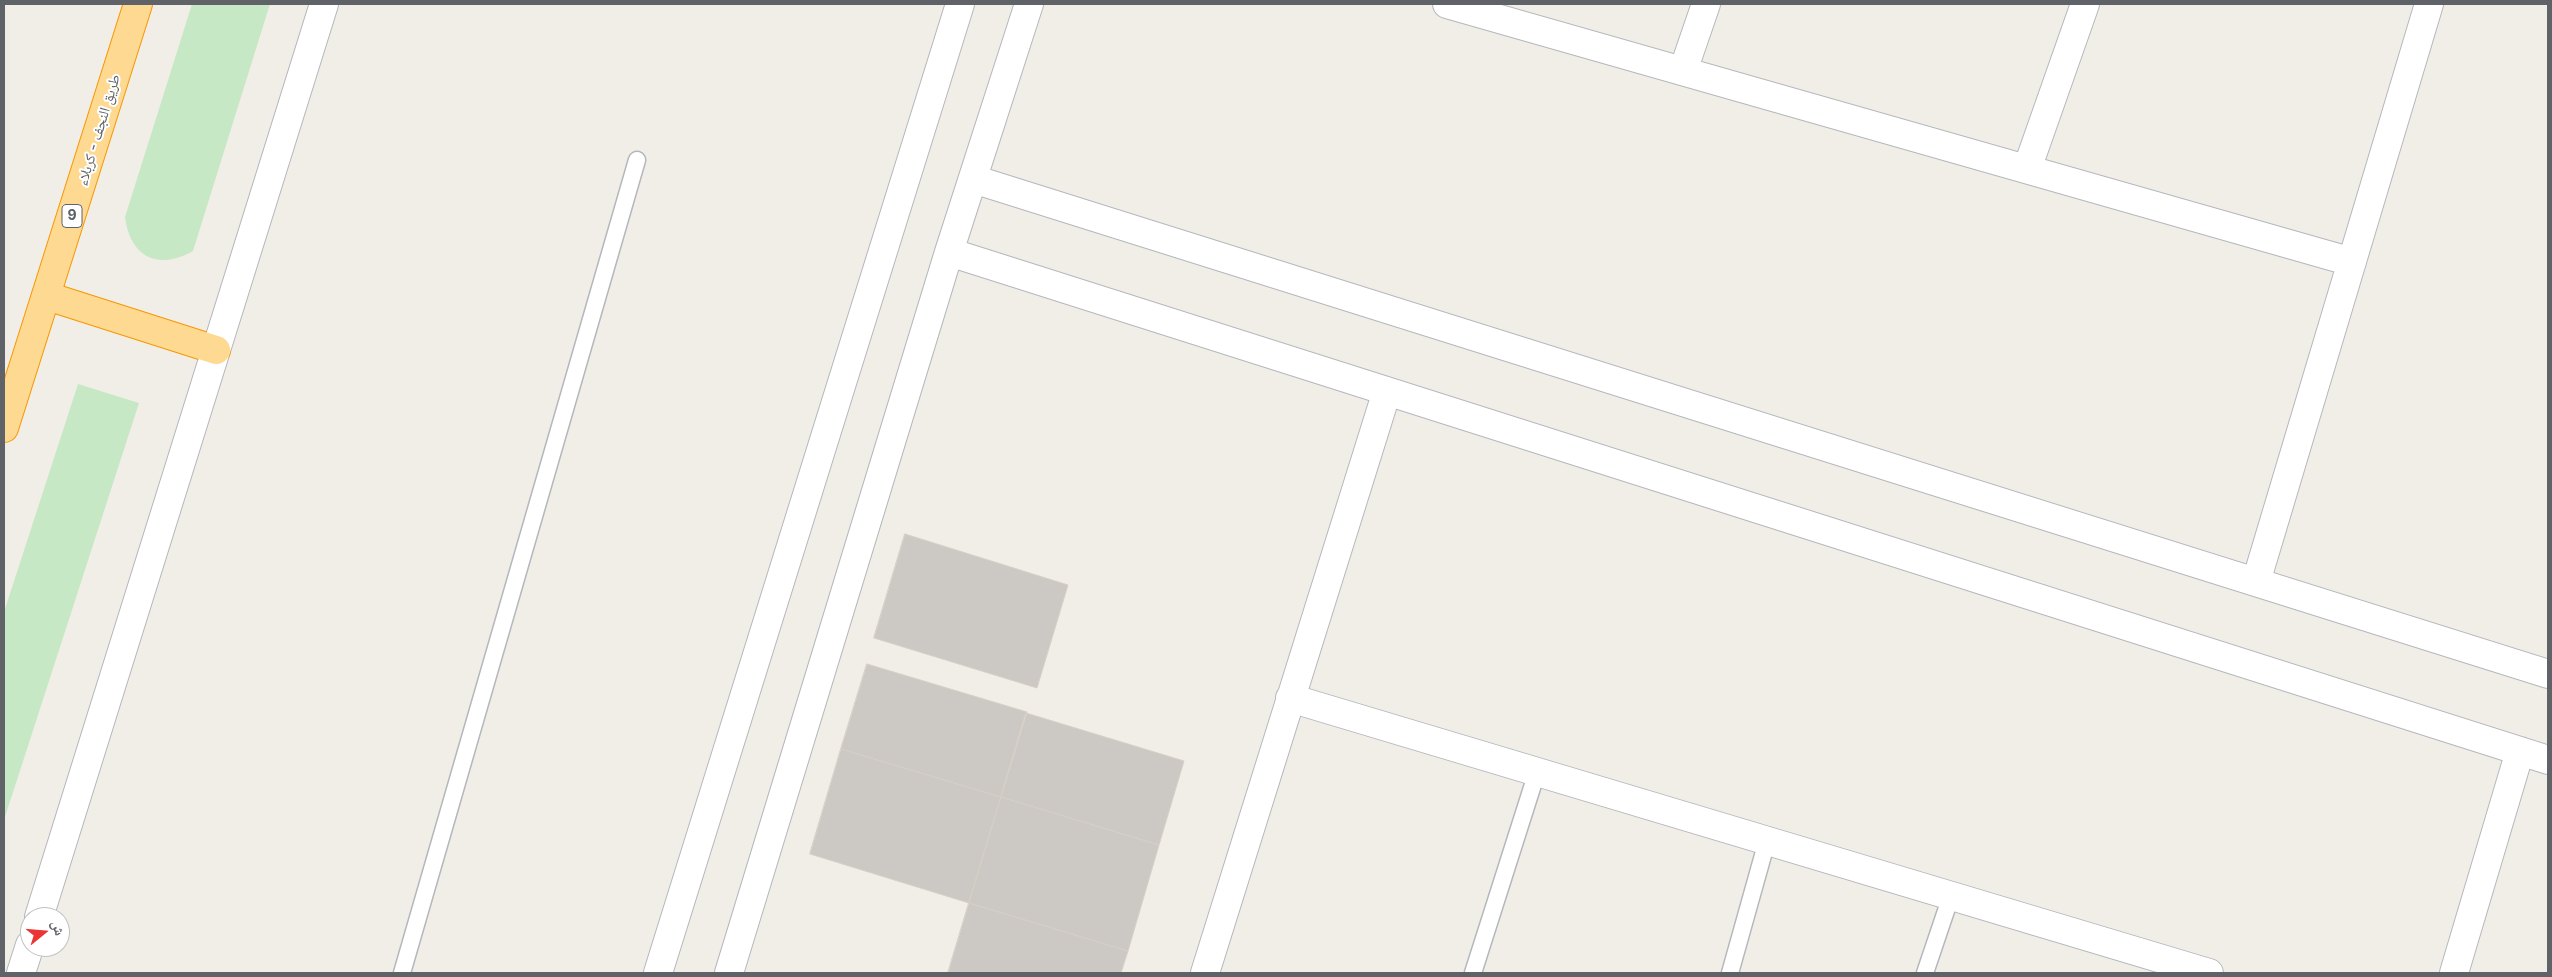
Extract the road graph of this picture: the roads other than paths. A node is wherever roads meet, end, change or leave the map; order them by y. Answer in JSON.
{"nodes":[{"id":1,"x":138,"y":4,"type":"edge"},
{"id":2,"x":324,"y":4,"type":"edge"},
{"id":3,"x":960,"y":4,"type":"edge"},
{"id":4,"x":1029,"y":4,"type":"edge"},
{"id":5,"x":1447,"y":4,"type":"edge"},
{"id":6,"x":1706,"y":4,"type":"edge"},
{"id":7,"x":2085,"y":4,"type":"edge"},
{"id":8,"x":2429,"y":4,"type":"edge"},
{"id":9,"x":1683,"y":71,"type":"junction"},
{"id":10,"x":637,"y":160,"type":"dead end"},
{"id":11,"x":2028,"y":169,"type":"junction"},
{"id":12,"x":972,"y":179,"type":"junction"},
{"id":13,"x":949,"y":252,"type":"junction"},
{"id":14,"x":2352,"y":262,"type":"junction"},
{"id":15,"x":47,"y":296,"type":"junction"},
{"id":16,"x":216,"y":350,"type":"junction"},
{"id":17,"x":1387,"y":391,"type":"junction"},
{"id":18,"x":4,"y":428,"type":"edge"},
{"id":19,"x":2256,"y":582,"type":"junction"},
{"id":20,"x":2547,"y":670,"type":"edge"},
{"id":21,"x":1290,"y":698,"type":"junction"},
{"id":22,"x":2520,"y":751,"type":"junction"},
{"id":23,"x":2548,"y":760,"type":"edge"},
{"id":24,"x":1537,"y":772,"type":"junction"},
{"id":25,"x":1767,"y":841,"type":"junction"},
{"id":26,"x":1951,"y":896,"type":"junction"},
{"id":27,"x":42,"y":907,"type":"edge"},
{"id":28,"x":26,"y":957,"type":"edge"},
{"id":29,"x":2171,"y":968,"type":"edge"},
{"id":30,"x":21,"y":973,"type":"edge"},
{"id":31,"x":402,"y":973,"type":"edge"},
{"id":32,"x":658,"y":973,"type":"edge"},
{"id":33,"x":729,"y":973,"type":"edge"},
{"id":34,"x":1205,"y":973,"type":"edge"},
{"id":35,"x":1473,"y":973,"type":"edge"},
{"id":36,"x":1730,"y":973,"type":"edge"},
{"id":37,"x":1925,"y":973,"type":"edge"},
{"id":38,"x":2209,"y":973,"type":"edge"},
{"id":39,"x":2454,"y":973,"type":"edge"}],
"edges":[{"from":1,"to":15,"type":"highway","name":"طريق النجف - كربلاء","number":"9"},
{"from":2,"to":16,"type":"street"},
{"from":3,"to":32,"type":"street"},
{"from":4,"to":12,"type":"street"},
{"from":5,"to":9,"type":"street"},
{"from":6,"to":9,"type":"street"},
{"from":7,"to":11,"type":"street"},
{"from":8,"to":14,"type":"street"},
{"from":9,"to":11,"type":"street"},
{"from":10,"to":31,"type":"lane"},
{"from":11,"to":14,"type":"street"},
{"from":12,"to":13,"type":"street"},
{"from":12,"to":19,"type":"street"},
{"from":13,"to":17,"type":"street"},
{"from":13,"to":33,"type":"street"},
{"from":14,"to":19,"type":"street"},
{"from":15,"to":16,"type":"highway"},
{"from":15,"to":18,"type":"highway","name":"طريق النجف - كربلاء","number":"9"},
{"from":16,"to":27,"type":"street"},
{"from":17,"to":21,"type":"street"},
{"from":17,"to":22,"type":"street"},
{"from":19,"to":20,"type":"street"},
{"from":21,"to":24,"type":"street"},
{"from":21,"to":34,"type":"street"},
{"from":22,"to":23,"type":"street"},
{"from":22,"to":39,"type":"street"},
{"from":24,"to":25,"type":"street"},
{"from":24,"to":35,"type":"lane"},
{"from":25,"to":26,"type":"street"},
{"from":25,"to":36,"type":"lane"},
{"from":26,"to":29,"type":"street"},
{"from":26,"to":37,"type":"lane"},
{"from":28,"to":30,"type":"street"},
{"from":29,"to":38,"type":"street"}]}
